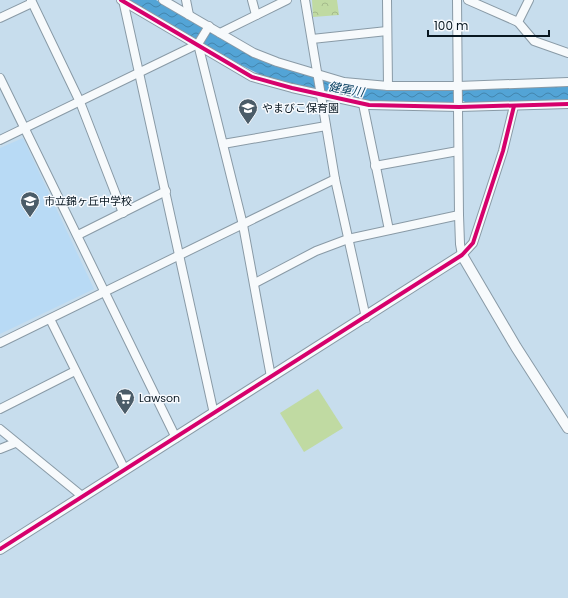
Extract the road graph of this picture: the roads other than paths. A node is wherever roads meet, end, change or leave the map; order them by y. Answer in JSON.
{"nodes":[{"id":1,"x":163,"y":0,"type":"edge"},
{"id":2,"x":186,"y":0,"type":"edge"},
{"id":3,"x":252,"y":0,"type":"edge"},
{"id":4,"x":287,"y":0,"type":"edge"},
{"id":5,"x":305,"y":0,"type":"edge"},
{"id":6,"x":387,"y":0,"type":"edge"},
{"id":7,"x":457,"y":0,"type":"edge"},
{"id":8,"x":468,"y":0,"type":"edge"},
{"id":9,"x":529,"y":0,"type":"edge"},
{"id":10,"x":123,"y":1,"type":"edge"},
{"id":11,"x":32,"y":2,"type":"edge"},
{"id":12,"x":479,"y":2,"type":"edge"},
{"id":13,"x":189,"y":15,"type":"junction"},
{"id":14,"x":256,"y":15,"type":"junction"},
{"id":15,"x":0,"y":18,"type":"edge"},
{"id":16,"x":518,"y":22,"type":"junction"},
{"id":17,"x":209,"y":26,"type":"junction"},
{"id":18,"x":387,"y":31,"type":"junction"},
{"id":19,"x":220,"y":32,"type":"junction"},
{"id":20,"x":312,"y":39,"type":"junction"},
{"id":21,"x":198,"y":44,"type":"junction"},
{"id":22,"x":568,"y":53,"type":"edge"},
{"id":23,"x":140,"y":72,"type":"junction"},
{"id":24,"x":317,"y":74,"type":"junction"},
{"id":25,"x":0,"y":78,"type":"edge"},
{"id":26,"x":568,"y":82,"type":"edge"},
{"id":27,"x":388,"y":86,"type":"junction"},
{"id":28,"x":458,"y":86,"type":"junction"},
{"id":29,"x":320,"y":94,"type":"junction"},
{"id":30,"x":80,"y":102,"type":"junction"},
{"id":31,"x":363,"y":104,"type":"junction"},
{"id":32,"x":568,"y":104,"type":"edge"},
{"id":33,"x":514,"y":106,"type":"junction"},
{"id":34,"x":459,"y":107,"type":"junction"},
{"id":35,"x":326,"y":126,"type":"junction"},
{"id":36,"x":25,"y":128,"type":"junction"},
{"id":37,"x":0,"y":140,"type":"edge"},
{"id":38,"x":223,"y":144,"type":"junction"},
{"id":39,"x":458,"y":151,"type":"junction"},
{"id":40,"x":375,"y":166,"type":"junction"},
{"id":41,"x":335,"y":179,"type":"junction"},
{"id":42,"x":166,"y":191,"type":"junction"},
{"id":43,"x":123,"y":213,"type":"junction"},
{"id":44,"x":459,"y":215,"type":"junction"},
{"id":45,"x":243,"y":225,"type":"junction"},
{"id":46,"x":388,"y":230,"type":"junction"},
{"id":47,"x":78,"y":235,"type":"junction"},
{"id":48,"x":348,"y":239,"type":"junction"},
{"id":49,"x":179,"y":254,"type":"junction"},
{"id":50,"x":462,"y":256,"type":"junction"},
{"id":51,"x":255,"y":283,"type":"junction"},
{"id":52,"x":105,"y":291,"type":"junction"},
{"id":53,"x":366,"y":318,"type":"junction"},
{"id":54,"x":50,"y":319,"type":"junction"},
{"id":55,"x":0,"y":343,"type":"edge"},
{"id":56,"x":75,"y":371,"type":"junction"},
{"id":57,"x":271,"y":377,"type":"junction"},
{"id":58,"x":0,"y":409,"type":"edge"},
{"id":59,"x":214,"y":414,"type":"junction"},
{"id":60,"x":568,"y":428,"type":"edge"},
{"id":61,"x":0,"y":429,"type":"edge"},
{"id":62,"x":176,"y":438,"type":"junction"},
{"id":63,"x":15,"y":443,"type":"junction"},
{"id":64,"x":0,"y":449,"type":"edge"},
{"id":65,"x":125,"y":470,"type":"junction"},
{"id":66,"x":82,"y":496,"type":"junction"},
{"id":67,"x":0,"y":548,"type":"edge"}],
"edges":[{"from":1,"to":13,"type":"street"},
{"from":2,"to":13,"type":"street"},
{"from":3,"to":14,"type":"street"},
{"from":4,"to":14,"type":"street"},
{"from":5,"to":20,"type":"street"},
{"from":6,"to":18,"type":"street"},
{"from":7,"to":28,"type":"street"},
{"from":8,"to":12,"type":"street"},
{"from":9,"to":16,"type":"street"},
{"from":10,"to":21,"type":"street"},
{"from":10,"to":23,"type":"street"},
{"from":11,"to":15,"type":"street"},
{"from":11,"to":30,"type":"street"},
{"from":12,"to":16,"type":"street"},
{"from":13,"to":17,"type":"street"},
{"from":14,"to":19,"type":"street"},
{"from":16,"to":22,"type":"street"},
{"from":17,"to":19,"type":"street"},
{"from":17,"to":21,"type":"street"},
{"from":18,"to":20,"type":"street"},
{"from":18,"to":27,"type":"street"},
{"from":19,"to":24,"type":"street"},
{"from":20,"to":24,"type":"street"},
{"from":21,"to":23,"type":"street"},
{"from":21,"to":29,"type":"street"},
{"from":21,"to":38,"type":"street"},
{"from":23,"to":30,"type":"street"},
{"from":23,"to":42,"type":"street"},
{"from":24,"to":27,"type":"street"},
{"from":24,"to":29,"type":"street"},
{"from":25,"to":36,"type":"street"},
{"from":26,"to":28,"type":"street"},
{"from":27,"to":28,"type":"street"},
{"from":28,"to":34,"type":"street"},
{"from":29,"to":31,"type":"street"},
{"from":29,"to":35,"type":"street"},
{"from":30,"to":36,"type":"street"},
{"from":30,"to":43,"type":"street"},
{"from":31,"to":34,"type":"street"},
{"from":31,"to":40,"type":"street"},
{"from":32,"to":33,"type":"street"},
{"from":33,"to":34,"type":"street"},
{"from":33,"to":50,"type":"street"},
{"from":34,"to":39,"type":"street"},
{"from":35,"to":38,"type":"street"},
{"from":35,"to":41,"type":"street"},
{"from":36,"to":37,"type":"street"},
{"from":36,"to":47,"type":"street"},
{"from":38,"to":45,"type":"street"},
{"from":39,"to":40,"type":"street"},
{"from":39,"to":44,"type":"street"},
{"from":40,"to":46,"type":"street"},
{"from":41,"to":45,"type":"street"},
{"from":41,"to":48,"type":"street"},
{"from":42,"to":43,"type":"street"},
{"from":42,"to":49,"type":"street"},
{"from":43,"to":47,"type":"street"},
{"from":44,"to":46,"type":"street"},
{"from":44,"to":50,"type":"street"},
{"from":45,"to":49,"type":"street"},
{"from":45,"to":51,"type":"street"},
{"from":46,"to":48,"type":"street"},
{"from":47,"to":52,"type":"street"},
{"from":48,"to":51,"type":"street"},
{"from":48,"to":53,"type":"street"},
{"from":49,"to":52,"type":"street"},
{"from":49,"to":59,"type":"street"},
{"from":50,"to":53,"type":"street"},
{"from":50,"to":60,"type":"street"},
{"from":51,"to":57,"type":"street"},
{"from":52,"to":54,"type":"street"},
{"from":52,"to":62,"type":"street"},
{"from":53,"to":57,"type":"street"},
{"from":54,"to":55,"type":"street"},
{"from":54,"to":56,"type":"street"},
{"from":56,"to":58,"type":"street"},
{"from":56,"to":65,"type":"street"},
{"from":57,"to":59,"type":"street"},
{"from":59,"to":62,"type":"street"},
{"from":61,"to":63,"type":"street"},
{"from":62,"to":65,"type":"street"},
{"from":63,"to":64,"type":"street"},
{"from":63,"to":66,"type":"street"},
{"from":65,"to":66,"type":"street"},
{"from":66,"to":67,"type":"street"}]}
